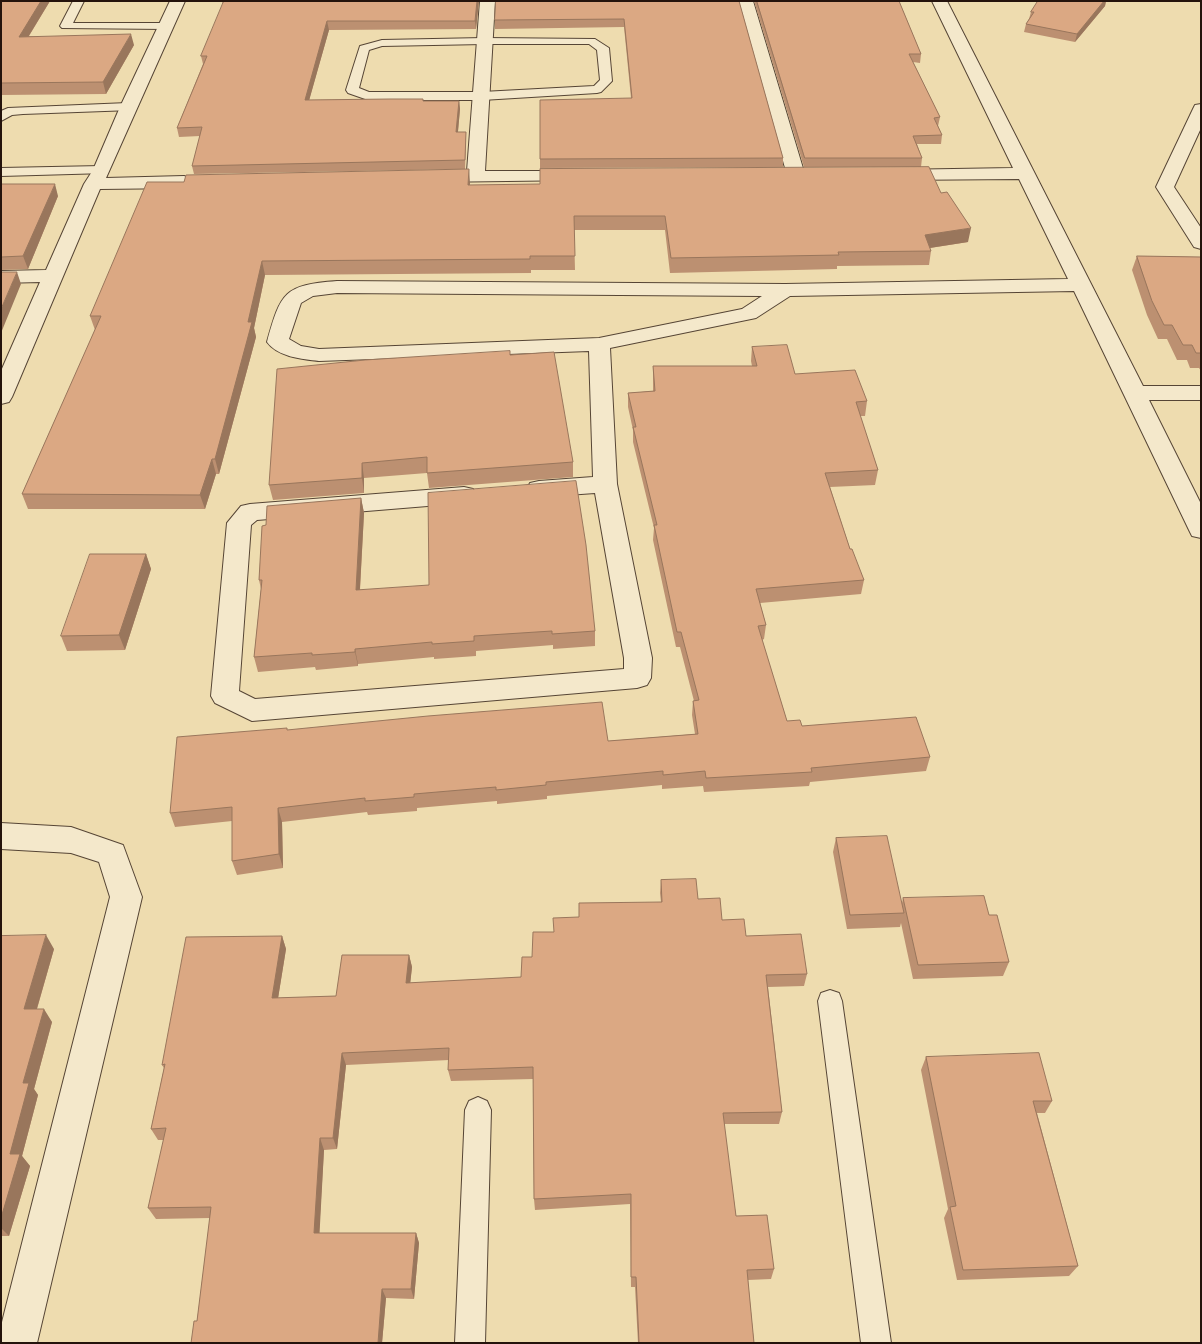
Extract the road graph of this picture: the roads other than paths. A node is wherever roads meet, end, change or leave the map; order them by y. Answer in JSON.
{"nodes":[{"id":1,"x":79,"y":1,"type":"edge"},
{"id":2,"x":178,"y":1,"type":"edge"},
{"id":3,"x":488,"y":1,"type":"edge"},
{"id":4,"x":745,"y":1,"type":"edge"},
{"id":5,"x":945,"y":3,"type":"edge"},
{"id":6,"x":165,"y":26,"type":"junction"},
{"id":7,"x":484,"y":41,"type":"junction"},
{"id":8,"x":482,"y":96,"type":"junction"},
{"id":9,"x":128,"y":107,"type":"junction"},
{"id":10,"x":1201,"y":109,"type":"edge"},
{"id":11,"x":1,"y":117,"type":"edge"},
{"id":12,"x":1,"y":172,"type":"edge"},
{"id":13,"x":1025,"y":173,"type":"junction"},
{"id":14,"x":796,"y":175,"type":"junction"},
{"id":15,"x":814,"y":175,"type":"edge"},
{"id":16,"x":879,"y":175,"type":"edge"},
{"id":17,"x":476,"y":176,"type":"junction"},
{"id":18,"x":596,"y":176,"type":"edge"},
{"id":19,"x":776,"y":176,"type":"edge"},
{"id":20,"x":98,"y":177,"type":"junction"},
{"id":21,"x":417,"y":178,"type":"edge"},
{"id":22,"x":201,"y":182,"type":"edge"},
{"id":23,"x":1201,"y":243,"type":"edge"},
{"id":24,"x":1,"y":276,"type":"edge"},
{"id":25,"x":52,"y":276,"type":"junction"},
{"id":26,"x":1080,"y":285,"type":"junction"},
{"id":27,"x":785,"y":290,"type":"junction"},
{"id":28,"x":599,"y":344,"type":"junction"},
{"id":29,"x":1135,"y":393,"type":"junction"},
{"id":30,"x":1201,"y":393,"type":"edge"},
{"id":31,"x":1,"y":397,"type":"edge"},
{"id":32,"x":605,"y":484,"type":"junction"},
{"id":33,"x":516,"y":491,"type":"edge"},
{"id":34,"x":487,"y":494,"type":"edge"},
{"id":35,"x":1201,"y":530,"type":"edge"},
{"id":36,"x":1,"y":836,"type":"edge"},
{"id":37,"x":830,"y":1001,"type":"dead end"},
{"id":38,"x":478,"y":1110,"type":"dead end"},
{"id":39,"x":17,"y":1343,"type":"edge"},
{"id":40,"x":470,"y":1343,"type":"edge"},
{"id":41,"x":876,"y":1343,"type":"edge"}],
"edges":[{"from":1,"to":6,"type":"lane"},
{"from":2,"to":6,"type":"street"},
{"from":3,"to":7,"type":"street"},
{"from":4,"to":14,"type":"street"},
{"from":5,"to":13,"type":"street"},
{"from":6,"to":9,"type":"street"},
{"from":7,"to":8,"type":"street"},
{"from":7,"to":8,"type":"lane"},
{"from":7,"to":8,"type":"lane"},
{"from":8,"to":17,"type":"street"},
{"from":9,"to":11,"type":"lane"},
{"from":9,"to":20,"type":"street"},
{"from":10,"to":23,"type":"street"},
{"from":12,"to":20,"type":"lane"},
{"from":13,"to":16,"type":"street"},
{"from":13,"to":26,"type":"street"},
{"from":14,"to":15,"type":"street"},
{"from":14,"to":19,"type":"street"},
{"from":17,"to":18,"type":"street"},
{"from":17,"to":21,"type":"street"},
{"from":20,"to":22,"type":"street"},
{"from":20,"to":25,"type":"street"},
{"from":24,"to":25,"type":"street"},
{"from":25,"to":31,"type":"street"},
{"from":26,"to":27,"type":"street"},
{"from":26,"to":29,"type":"street"},
{"from":27,"to":28,"type":"street"},
{"from":27,"to":28,"type":"street"},
{"from":28,"to":32,"type":"street"},
{"from":29,"to":30,"type":"street"},
{"from":29,"to":35,"type":"street"},
{"from":32,"to":33,"type":"street"},
{"from":32,"to":34,"type":"street"},
{"from":36,"to":39,"type":"street"},
{"from":37,"to":41,"type":"lane"},
{"from":38,"to":40,"type":"lane"}]}
